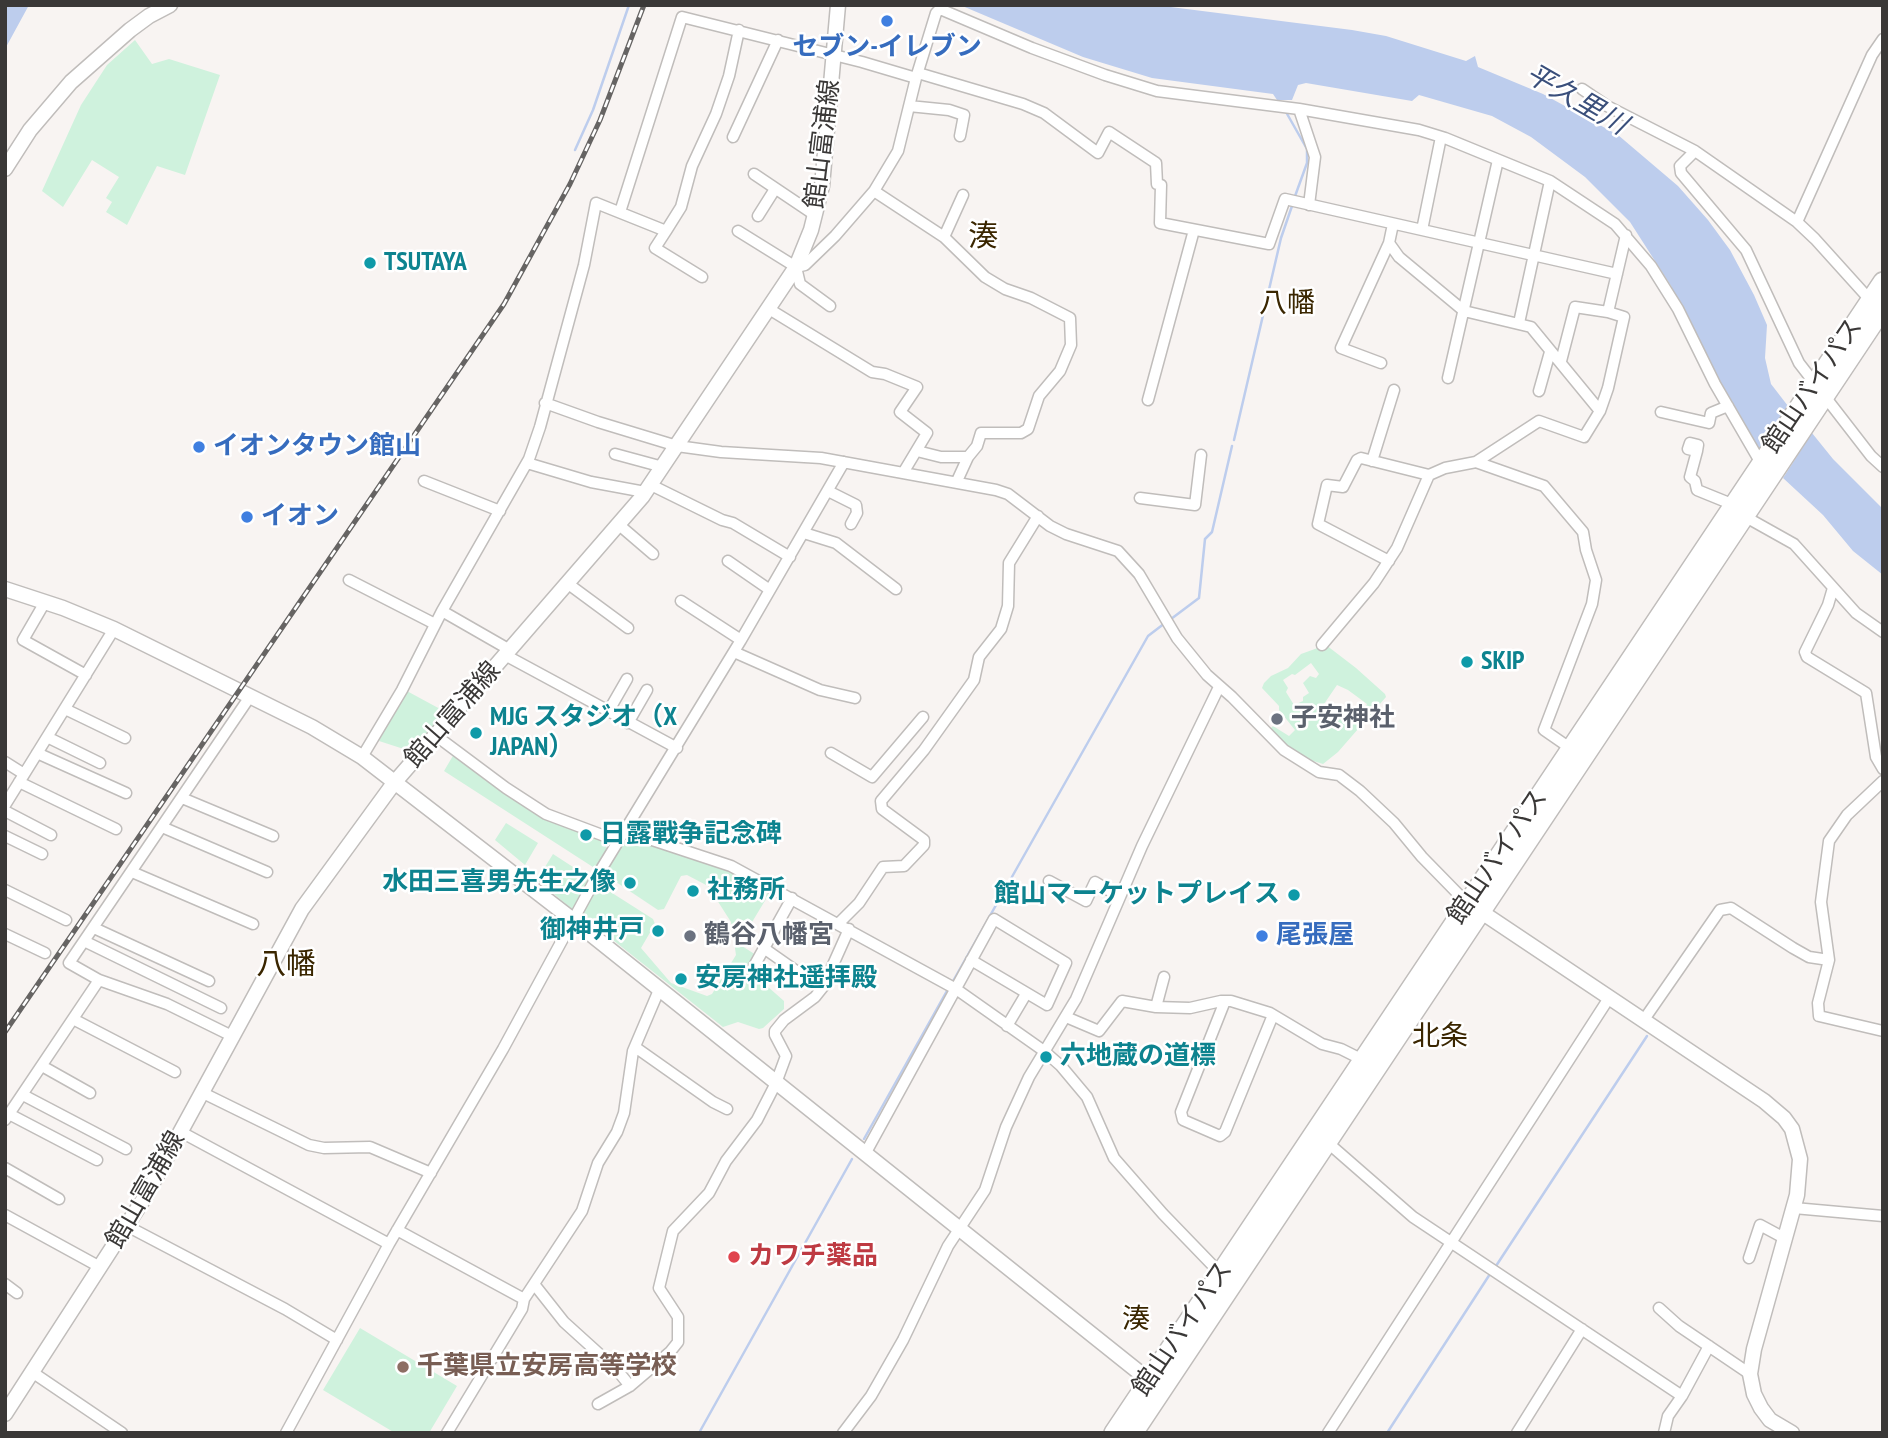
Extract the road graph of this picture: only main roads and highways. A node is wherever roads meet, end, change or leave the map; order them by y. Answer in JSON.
{"nodes":[{"id":1,"x":1883,"y":282,"type":"edge"},
{"id":2,"x":1877,"y":305,"type":"edge"},
{"id":3,"x":1739,"y":510,"type":"junction"},
{"id":4,"x":1474,"y":907,"type":"junction"},
{"id":5,"x":1155,"y":1385,"type":"junction"},
{"id":6,"x":1114,"y":1433,"type":"edge"},
{"id":7,"x":1133,"y":1433,"type":"edge"}],
"edges":[{"from":1,"to":2,"type":"highway","name":"館山バイパス"},
{"from":2,"to":3,"type":"highway","name":"館山バイパス"},
{"from":3,"to":4,"type":"highway","name":"館山バイパス"},
{"from":3,"to":4,"type":"highway","name":"館山バイパス"},
{"from":4,"to":5,"type":"highway","name":"館山バイパス"},
{"from":4,"to":5,"type":"highway","name":"館山バイパス"},
{"from":5,"to":6,"type":"highway","name":"館山バイパス"},
{"from":5,"to":7,"type":"highway","name":"館山バイパス"}]}
